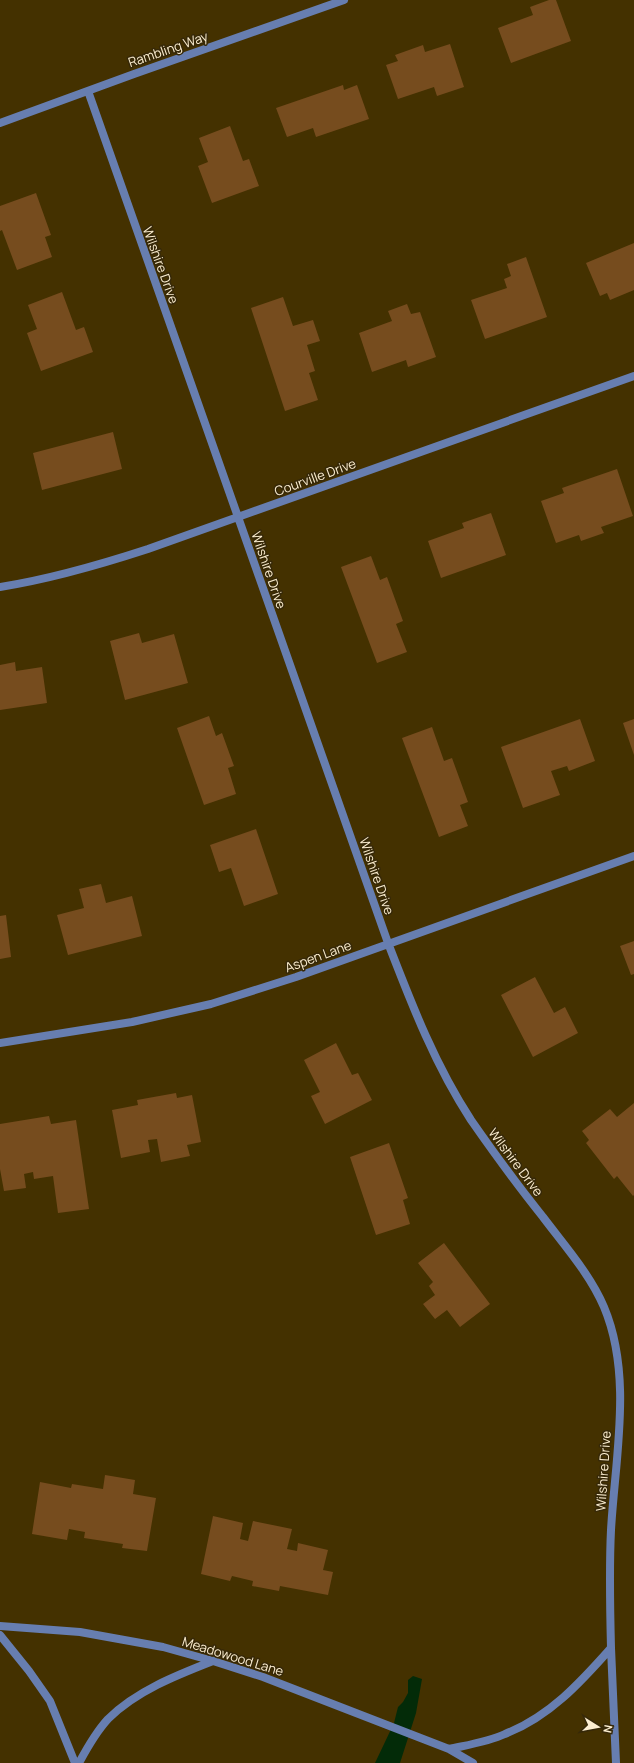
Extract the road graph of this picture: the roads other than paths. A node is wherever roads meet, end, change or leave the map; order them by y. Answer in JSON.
{"nodes":[{"id":1,"x":344,"y":0,"type":"edge"},
{"id":2,"x":88,"y":91,"type":"junction"},
{"id":3,"x":0,"y":123,"type":"edge"},
{"id":4,"x":634,"y":376,"type":"edge"},
{"id":5,"x":238,"y":517,"type":"junction"},
{"id":6,"x":0,"y":587,"type":"edge"},
{"id":7,"x":634,"y":856,"type":"edge"},
{"id":8,"x":388,"y":944,"type":"junction"},
{"id":9,"x":0,"y":1043,"type":"edge"},
{"id":10,"x":0,"y":1626,"type":"edge"},
{"id":11,"x":0,"y":1634,"type":"edge"},
{"id":12,"x":611,"y":1648,"type":"junction"},
{"id":13,"x":213,"y":1661,"type":"junction"},
{"id":14,"x":449,"y":1749,"type":"junction"},
{"id":15,"x":75,"y":1763,"type":"edge"},
{"id":16,"x":78,"y":1763,"type":"edge"},
{"id":17,"x":473,"y":1763,"type":"edge"},
{"id":18,"x":616,"y":1763,"type":"edge"}],
"edges":[{"from":1,"to":2,"type":"street","name":"Rambling Way"},
{"from":2,"to":3,"type":"street","name":"Rambling Way"},
{"from":2,"to":5,"type":"street","name":"Wilshire Drive"},
{"from":4,"to":5,"type":"street","name":"Courville Drive"},
{"from":5,"to":6,"type":"street","name":"Courville Drive"},
{"from":5,"to":8,"type":"street","name":"Wilshire Drive"},
{"from":7,"to":8,"type":"street","name":"Aspen Lane"},
{"from":8,"to":9,"type":"street","name":"Aspen Lane"},
{"from":8,"to":12,"type":"street","name":"Wilshire Drive"},
{"from":10,"to":13,"type":"street","name":"Meadowood Lane"},
{"from":11,"to":15,"type":"street"},
{"from":12,"to":14,"type":"street"},
{"from":12,"to":18,"type":"street","name":"Wilshire Drive"},
{"from":13,"to":14,"type":"street","name":"Meadowood Lane"},
{"from":13,"to":16,"type":"street"},
{"from":14,"to":17,"type":"street"}]}
